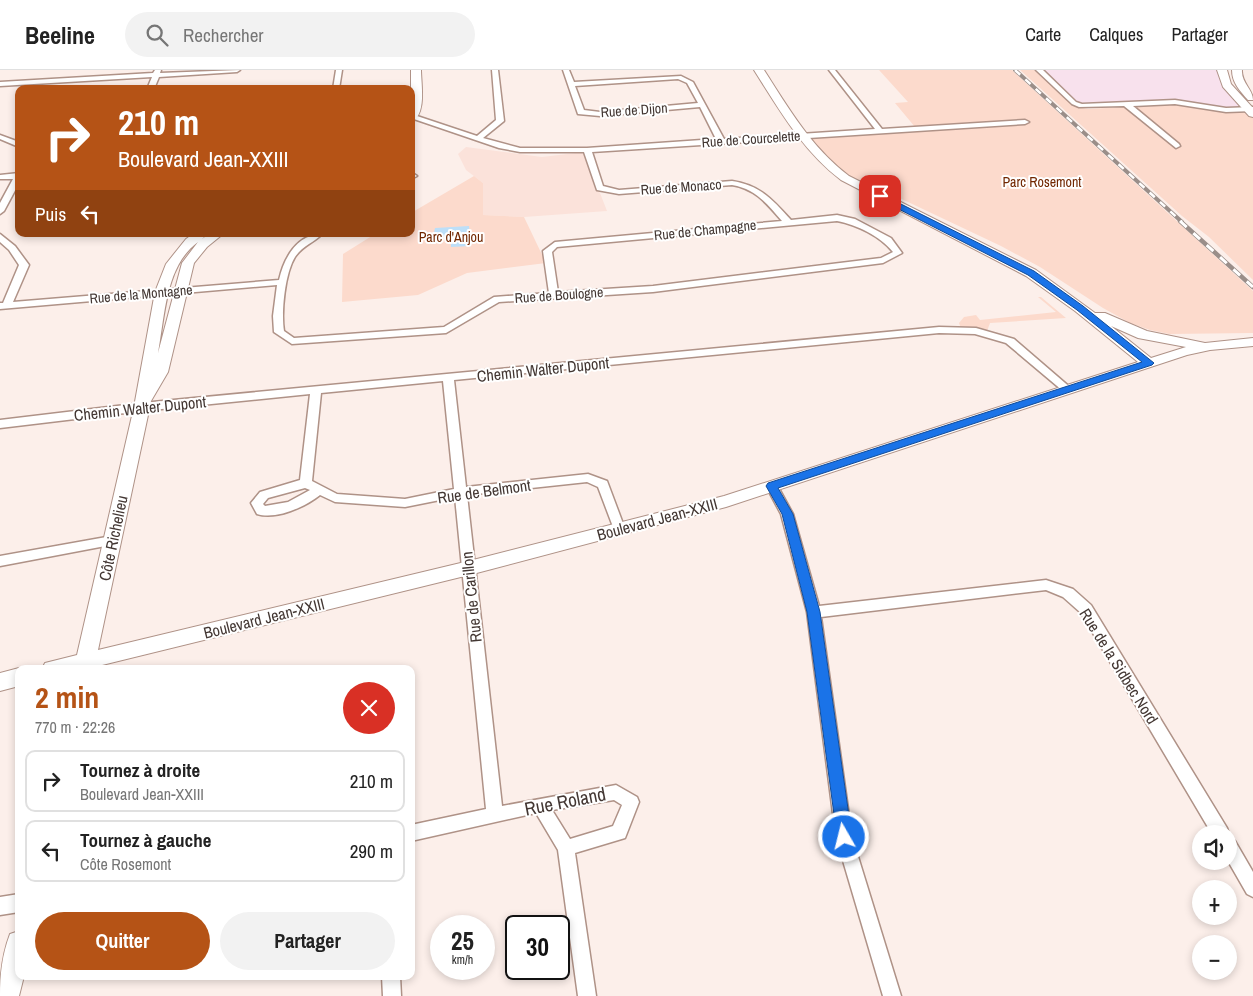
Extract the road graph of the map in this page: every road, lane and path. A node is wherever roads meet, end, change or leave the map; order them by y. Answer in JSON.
{"nodes":[{"id":1,"x":53,"y":70,"type":"edge"},
{"id":2,"x":232,"y":70,"type":"edge"},
{"id":3,"x":237,"y":70,"type":"edge"},
{"id":4,"x":339,"y":70,"type":"edge"},
{"id":5,"x":416,"y":70,"type":"edge"},
{"id":6,"x":495,"y":70,"type":"edge"},
{"id":7,"x":566,"y":70,"type":"edge"},
{"id":8,"x":759,"y":70,"type":"edge"},
{"id":9,"x":832,"y":70,"type":"edge"},
{"id":10,"x":1039,"y":70,"type":"edge"},
{"id":11,"x":1222,"y":70,"type":"edge"},
{"id":12,"x":1237,"y":70,"type":"edge"},
{"id":13,"x":157,"y":72,"type":"edge"},
{"id":14,"x":46,"y":82,"type":"junction"},
{"id":15,"x":0,"y":84,"type":"edge"},
{"id":16,"x":570,"y":84,"type":"junction"},
{"id":17,"x":152,"y":85,"type":"edge"},
{"id":18,"x":337,"y":85,"type":"edge"},
{"id":19,"x":1253,"y":101,"type":"edge"},
{"id":20,"x":701,"y":105,"type":"junction"},
{"id":21,"x":1131,"y":105,"type":"junction"},
{"id":22,"x":415,"y":111,"type":"edge"},
{"id":23,"x":1251,"y":111,"type":"edge"},
{"id":24,"x":415,"y":120,"type":"edge"},
{"id":25,"x":1025,"y":122,"type":"dead end"},
{"id":26,"x":882,"y":132,"type":"junction"},
{"id":27,"x":801,"y":136,"type":"junction"},
{"id":28,"x":0,"y":137,"type":"edge"},
{"id":29,"x":479,"y":138,"type":"junction"},
{"id":30,"x":721,"y":141,"type":"junction"},
{"id":31,"x":15,"y":143,"type":"edge"},
{"id":32,"x":1176,"y":146,"type":"dead end"},
{"id":33,"x":587,"y":150,"type":"junction"},
{"id":34,"x":15,"y":175,"type":"edge"},
{"id":35,"x":0,"y":177,"type":"edge"},
{"id":36,"x":15,"y":181,"type":"edge"},
{"id":37,"x":0,"y":211,"type":"edge"},
{"id":38,"x":788,"y":222,"type":"junction"},
{"id":39,"x":0,"y":237,"type":"edge"},
{"id":40,"x":197,"y":237,"type":"edge"},
{"id":41,"x":213,"y":237,"type":"edge"},
{"id":42,"x":313,"y":237,"type":"edge"},
{"id":43,"x":12,"y":248,"type":"junction"},
{"id":44,"x":0,"y":250,"type":"edge"},
{"id":45,"x":898,"y":253,"type":"joint"},
{"id":46,"x":283,"y":282,"type":"junction"},
{"id":47,"x":180,"y":291,"type":"junction"},
{"id":48,"x":162,"y":292,"type":"junction"},
{"id":49,"x":554,"y":295,"type":"junction"},
{"id":50,"x":3,"y":305,"type":"edge"},
{"id":51,"x":1080,"y":308,"type":"junction"},
{"id":52,"x":1253,"y":342,"type":"edge"},
{"id":53,"x":1210,"y":346,"type":"junction"},
{"id":54,"x":1149,"y":363,"type":"junction"},
{"id":55,"x":448,"y":378,"type":"junction"},
{"id":56,"x":1067,"y":389,"type":"junction"},
{"id":57,"x":316,"y":390,"type":"junction"},
{"id":58,"x":142,"y":406,"type":"junction"},
{"id":59,"x":0,"y":424,"type":"edge"},
{"id":60,"x":306,"y":484,"type":"junction"},
{"id":61,"x":772,"y":486,"type":"junction"},
{"id":62,"x":319,"y":490,"type":"junction"},
{"id":63,"x":459,"y":492,"type":"junction"},
{"id":64,"x":619,"y":529,"type":"junction"},
{"id":65,"x":112,"y":541,"type":"junction"},
{"id":66,"x":0,"y":561,"type":"edge"},
{"id":67,"x":468,"y":568,"type":"junction"},
{"id":68,"x":814,"y":612,"type":"junction"},
{"id":69,"x":86,"y":664,"type":"edge"},
{"id":70,"x":15,"y":678,"type":"edge"},
{"id":71,"x":0,"y":682,"type":"edge"},
{"id":72,"x":540,"y":805,"type":"junction"},
{"id":73,"x":495,"y":815,"type":"junction"},
{"id":74,"x":1216,"y":825,"type":"edge"},
{"id":75,"x":415,"y":832,"type":"edge"},
{"id":76,"x":566,"y":848,"type":"junction"},
{"id":77,"x":1237,"y":861,"type":"edge"},
{"id":78,"x":1253,"y":888,"type":"edge"},
{"id":79,"x":15,"y":904,"type":"edge"},
{"id":80,"x":0,"y":906,"type":"edge"},
{"id":81,"x":15,"y":959,"type":"edge"},
{"id":82,"x":391,"y":980,"type":"edge"},
{"id":83,"x":6,"y":996,"type":"edge"},
{"id":84,"x":392,"y":996,"type":"edge"},
{"id":85,"x":587,"y":996,"type":"edge"},
{"id":86,"x":892,"y":996,"type":"edge"}],
"edges":[{"from":1,"to":14,"type":"street"},
{"from":2,"to":3,"type":"street"},
{"from":2,"to":13,"type":"street"},
{"from":4,"to":18,"type":"street"},
{"from":5,"to":22,"type":"street"},
{"from":6,"to":29,"type":"street"},
{"from":7,"to":16,"type":"street","name":"Rue de Dijon"},
{"from":8,"to":27,"type":"street"},
{"from":9,"to":26,"type":"street"},
{"from":10,"to":21,"type":"street"},
{"from":11,"to":23,"type":"street"},
{"from":12,"to":19,"type":"street"},
{"from":13,"to":14,"type":"street"},
{"from":13,"to":17,"type":"street"},
{"from":14,"to":15,"type":"street"},
{"from":16,"to":20,"type":"street"},
{"from":16,"to":20,"type":"street","name":"Rue de Dijon"},
{"from":20,"to":30,"type":"street"},
{"from":21,"to":23,"type":"street"},
{"from":21,"to":32,"type":"street"},
{"from":24,"to":29,"type":"street","name":"Rue de Courcelette"},
{"from":25,"to":26,"type":"street","name":"Rue de Courcelette"},
{"from":26,"to":27,"type":"street","name":"Rue de Courcelette"},
{"from":27,"to":30,"type":"street","name":"Rue de Courcelette"},
{"from":27,"to":51,"type":"street"},
{"from":28,"to":31,"type":"street"},
{"from":29,"to":33,"type":"street","name":"Rue de Courcelette"},
{"from":30,"to":33,"type":"street","name":"Rue de Courcelette"},
{"from":33,"to":38,"type":"street","name":"Rue de Monaco"},
{"from":34,"to":35,"type":"street"},
{"from":36,"to":37,"type":"street"},
{"from":38,"to":45,"type":"street","name":"Rue de Champagne"},
{"from":38,"to":49,"type":"street","name":"Rue de Champagne"},
{"from":39,"to":43,"type":"street"},
{"from":40,"to":48,"type":"street","name":"Côte Richelieu"},
{"from":41,"to":47,"type":"street","name":"Côte Richelieu"},
{"from":42,"to":46,"type":"street","name":"Rue de Boulogne"},
{"from":43,"to":44,"type":"street"},
{"from":43,"to":50,"type":"street"},
{"from":45,"to":49,"type":"street","name":"Rue de Boulogne"},
{"from":46,"to":47,"type":"street","name":"Rue de la Montagne"},
{"from":46,"to":49,"type":"street","name":"Rue de Boulogne"},
{"from":47,"to":48,"type":"street","name":"Rue de la Montagne"},
{"from":47,"to":58,"type":"street","name":"Côte Richelieu"},
{"from":48,"to":50,"type":"street","name":"Rue de la Montagne"},
{"from":48,"to":58,"type":"street","name":"Côte Richelieu"},
{"from":51,"to":53,"type":"street"},
{"from":51,"to":54,"type":"street"},
{"from":52,"to":53,"type":"street","name":"Boulevard Jean-XXIII"},
{"from":53,"to":54,"type":"street","name":"Boulevard Jean-XXIII"},
{"from":54,"to":56,"type":"street","name":"Boulevard Jean-XXIII"},
{"from":55,"to":56,"type":"street","name":"Chemin Walter Dupont"},
{"from":55,"to":57,"type":"street","name":"Chemin Walter Dupont"},
{"from":55,"to":63,"type":"street","name":"Rue de Carillon"},
{"from":56,"to":61,"type":"street","name":"Boulevard Jean-XXIII"},
{"from":57,"to":58,"type":"street","name":"Chemin Walter Dupont"},
{"from":57,"to":60,"type":"street"},
{"from":58,"to":59,"type":"street","name":"Chemin Walter Dupont"},
{"from":58,"to":65,"type":"street","name":"Côte Richelieu"},
{"from":60,"to":62,"type":"street","name":"Rue de Belmont"},
{"from":60,"to":62,"type":"street"},
{"from":61,"to":64,"type":"street","name":"Boulevard Jean-XXIII"},
{"from":61,"to":68,"type":"street"},
{"from":62,"to":63,"type":"street","name":"Rue de Belmont"},
{"from":63,"to":64,"type":"street","name":"Rue de Belmont"},
{"from":63,"to":67,"type":"street","name":"Rue de Carillon"},
{"from":64,"to":67,"type":"street","name":"Boulevard Jean-XXIII"},
{"from":65,"to":66,"type":"street"},
{"from":65,"to":69,"type":"street","name":"Côte Richelieu"},
{"from":67,"to":69,"type":"street","name":"Boulevard Jean-XXIII"},
{"from":67,"to":73,"type":"street","name":"Rue de Carillon"},
{"from":68,"to":74,"type":"street","name":"Rue de la Sidbec Nord"},
{"from":68,"to":86,"type":"street"},
{"from":70,"to":71,"type":"street"},
{"from":72,"to":73,"type":"street","name":"Rue Roland"},
{"from":72,"to":76,"type":"street"},
{"from":72,"to":76,"type":"street","name":"Rue Roland"},
{"from":73,"to":75,"type":"street","name":"Rue Roland"},
{"from":76,"to":85,"type":"street"},
{"from":77,"to":78,"type":"street"},
{"from":79,"to":80,"type":"street"},
{"from":81,"to":83,"type":"street"},
{"from":82,"to":84,"type":"street"}]}
